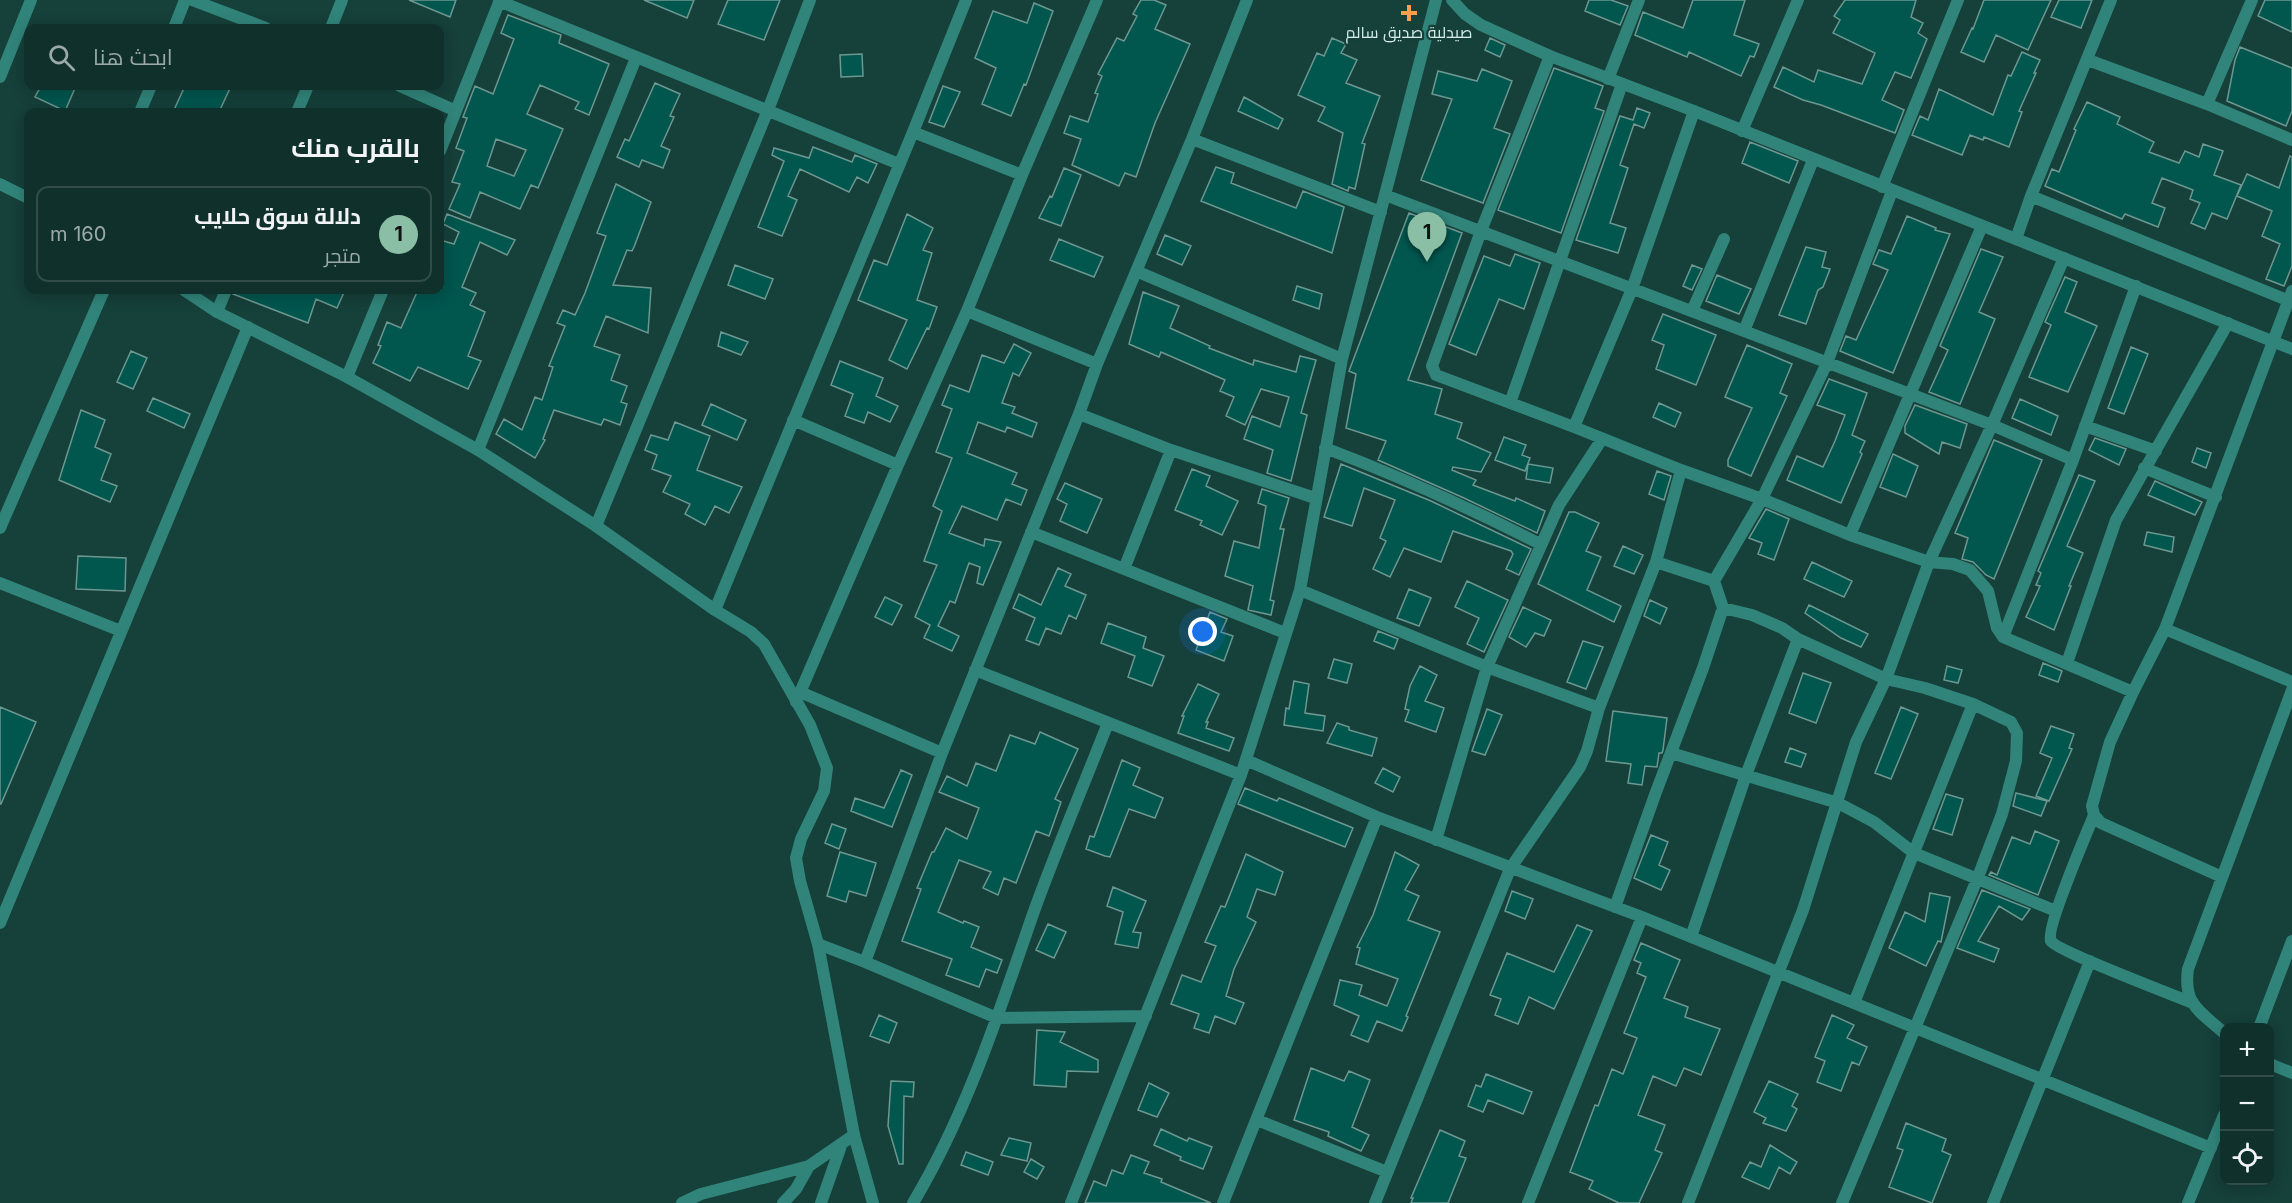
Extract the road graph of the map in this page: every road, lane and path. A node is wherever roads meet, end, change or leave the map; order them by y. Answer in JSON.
{"nodes":[{"id":1,"x":31,"y":0,"type":"edge"},
{"id":2,"x":185,"y":0,"type":"edge"},
{"id":3,"x":192,"y":0,"type":"edge"},
{"id":4,"x":342,"y":0,"type":"edge"},
{"id":5,"x":810,"y":0,"type":"edge"},
{"id":6,"x":966,"y":0,"type":"edge"},
{"id":7,"x":1097,"y":0,"type":"edge"},
{"id":8,"x":1247,"y":0,"type":"edge"},
{"id":9,"x":1436,"y":0,"type":"edge"},
{"id":10,"x":1452,"y":0,"type":"edge"},
{"id":11,"x":1639,"y":0,"type":"edge"},
{"id":12,"x":1798,"y":0,"type":"edge"},
{"id":13,"x":1958,"y":0,"type":"edge"},
{"id":14,"x":2111,"y":0,"type":"edge"},
{"id":15,"x":2252,"y":0,"type":"edge"},
{"id":16,"x":500,"y":1,"type":"edge"},
{"id":17,"x":176,"y":24,"type":"edge"},
{"id":18,"x":255,"y":24,"type":"edge"},
{"id":19,"x":333,"y":24,"type":"edge"},
{"id":20,"x":1550,"y":56,"type":"junction"},
{"id":21,"x":636,"y":58,"type":"junction"},
{"id":22,"x":2088,"y":60,"type":"junction"},
{"id":23,"x":0,"y":77,"type":"edge"},
{"id":24,"x":1608,"y":79,"type":"junction"},
{"id":25,"x":1622,"y":84,"type":"junction"},
{"id":26,"x":149,"y":90,"type":"edge"},
{"id":27,"x":306,"y":90,"type":"edge"},
{"id":28,"x":409,"y":90,"type":"edge"},
{"id":29,"x":2207,"y":105,"type":"junction"},
{"id":30,"x":142,"y":108,"type":"edge"},
{"id":31,"x":299,"y":108,"type":"edge"},
{"id":32,"x":768,"y":110,"type":"junction"},
{"id":33,"x":456,"y":111,"type":"junction"},
{"id":34,"x":1694,"y":111,"type":"junction"},
{"id":35,"x":1742,"y":130,"type":"junction"},
{"id":36,"x":913,"y":132,"type":"junction"},
{"id":37,"x":1192,"y":139,"type":"junction"},
{"id":38,"x":2292,"y":140,"type":"edge"},
{"id":39,"x":444,"y":141,"type":"edge"},
{"id":40,"x":1814,"y":160,"type":"junction"},
{"id":41,"x":899,"y":164,"type":"junction"},
{"id":42,"x":1022,"y":175,"type":"junction"},
{"id":43,"x":0,"y":184,"type":"edge"},
{"id":44,"x":1887,"y":189,"type":"junction"},
{"id":45,"x":1385,"y":195,"type":"junction"},
{"id":46,"x":24,"y":196,"type":"edge"},
{"id":47,"x":2031,"y":196,"type":"junction"},
{"id":48,"x":1381,"y":212,"type":"junction"},
{"id":49,"x":1982,"y":226,"type":"junction"},
{"id":50,"x":1481,"y":231,"type":"junction"},
{"id":51,"x":1724,"y":239,"type":"dead end"},
{"id":52,"x":2016,"y":239,"type":"junction"},
{"id":53,"x":2064,"y":258,"type":"junction"},
{"id":54,"x":1560,"y":261,"type":"junction"},
{"id":55,"x":1136,"y":271,"type":"junction"},
{"id":56,"x":2136,"y":286,"type":"junction"},
{"id":57,"x":1632,"y":288,"type":"junction"},
{"id":58,"x":102,"y":294,"type":"edge"},
{"id":59,"x":190,"y":294,"type":"edge"},
{"id":60,"x":225,"y":294,"type":"edge"},
{"id":61,"x":381,"y":294,"type":"edge"},
{"id":62,"x":2291,"y":298,"type":"edge"},
{"id":63,"x":967,"y":311,"type":"junction"},
{"id":64,"x":1692,"y":311,"type":"junction"},
{"id":65,"x":218,"y":312,"type":"junction"},
{"id":66,"x":2228,"y":323,"type":"junction"},
{"id":67,"x":248,"y":327,"type":"junction"},
{"id":68,"x":1744,"y":331,"type":"junction"},
{"id":69,"x":2273,"y":341,"type":"junction"},
{"id":70,"x":2292,"y":349,"type":"edge"},
{"id":71,"x":1342,"y":359,"type":"junction"},
{"id":72,"x":1827,"y":363,"type":"junction"},
{"id":73,"x":1097,"y":364,"type":"junction"},
{"id":74,"x":347,"y":377,"type":"junction"},
{"id":75,"x":1910,"y":394,"type":"junction"},
{"id":76,"x":1510,"y":403,"type":"junction"},
{"id":77,"x":1079,"y":414,"type":"junction"},
{"id":78,"x":793,"y":420,"type":"junction"},
{"id":79,"x":1992,"y":425,"type":"junction"},
{"id":80,"x":2085,"y":426,"type":"junction"},
{"id":81,"x":1574,"y":427,"type":"junction"},
{"id":82,"x":1602,"y":439,"type":"junction"},
{"id":83,"x":1325,"y":448,"type":"junction"},
{"id":84,"x":477,"y":450,"type":"junction"},
{"id":85,"x":1171,"y":450,"type":"junction"},
{"id":86,"x":2156,"y":451,"type":"junction"},
{"id":87,"x":2073,"y":460,"type":"junction"},
{"id":88,"x":898,"y":465,"type":"junction"},
{"id":89,"x":2144,"y":468,"type":"junction"},
{"id":90,"x":1681,"y":470,"type":"junction"},
{"id":91,"x":2216,"y":497,"type":"junction"},
{"id":92,"x":1315,"y":498,"type":"junction"},
{"id":93,"x":1762,"y":499,"type":"junction"},
{"id":94,"x":596,"y":526,"type":"junction"},
{"id":95,"x":0,"y":528,"type":"edge"},
{"id":96,"x":1030,"y":532,"type":"junction"},
{"id":97,"x":1850,"y":535,"type":"junction"},
{"id":98,"x":1540,"y":544,"type":"junction"},
{"id":99,"x":1656,"y":562,"type":"junction"},
{"id":100,"x":1929,"y":562,"type":"junction"},
{"id":101,"x":1124,"y":569,"type":"junction"},
{"id":102,"x":1714,"y":581,"type":"junction"},
{"id":103,"x":0,"y":582,"type":"edge"},
{"id":104,"x":1300,"y":590,"type":"junction"},
{"id":105,"x":1722,"y":608,"type":"junction"},
{"id":106,"x":714,"y":610,"type":"junction"},
{"id":107,"x":2165,"y":629,"type":"junction"},
{"id":108,"x":121,"y":631,"type":"junction"},
{"id":109,"x":1285,"y":633,"type":"junction"},
{"id":110,"x":2003,"y":637,"type":"junction"},
{"id":111,"x":1798,"y":639,"type":"junction"},
{"id":112,"x":2067,"y":663,"type":"junction"},
{"id":113,"x":1487,"y":667,"type":"junction"},
{"id":114,"x":975,"y":670,"type":"junction"},
{"id":115,"x":1886,"y":679,"type":"junction"},
{"id":116,"x":2292,"y":682,"type":"edge"},
{"id":117,"x":2292,"y":690,"type":"edge"},
{"id":118,"x":2133,"y":692,"type":"junction"},
{"id":119,"x":798,"y":697,"type":"junction"},
{"id":120,"x":1973,"y":704,"type":"junction"},
{"id":121,"x":1599,"y":708,"type":"junction"},
{"id":122,"x":1108,"y":723,"type":"junction"},
{"id":123,"x":942,"y":753,"type":"junction"},
{"id":124,"x":1671,"y":753,"type":"junction"},
{"id":125,"x":1246,"y":760,"type":"junction"},
{"id":126,"x":1241,"y":775,"type":"junction"},
{"id":127,"x":1746,"y":775,"type":"junction"},
{"id":128,"x":1838,"y":803,"type":"junction"},
{"id":129,"x":2094,"y":815,"type":"junction"},
{"id":130,"x":1377,"y":817,"type":"junction"},
{"id":131,"x":1436,"y":840,"type":"junction"},
{"id":132,"x":1914,"y":853,"type":"junction"},
{"id":133,"x":1510,"y":869,"type":"junction"},
{"id":134,"x":1978,"y":877,"type":"junction"},
{"id":135,"x":2222,"y":877,"type":"junction"},
{"id":136,"x":1616,"y":907,"type":"junction"},
{"id":137,"x":2056,"y":911,"type":"junction"},
{"id":138,"x":1642,"y":917,"type":"junction"},
{"id":139,"x":0,"y":923,"type":"edge"},
{"id":140,"x":1691,"y":937,"type":"junction"},
{"id":141,"x":2292,"y":941,"type":"edge"},
{"id":142,"x":818,"y":944,"type":"junction"},
{"id":143,"x":2090,"y":961,"type":"junction"},
{"id":144,"x":865,"y":962,"type":"junction"},
{"id":145,"x":1779,"y":973,"type":"junction"},
{"id":146,"x":2190,"y":1002,"type":"junction"},
{"id":147,"x":1854,"y":1003,"type":"junction"},
{"id":148,"x":1146,"y":1016,"type":"junction"},
{"id":149,"x":997,"y":1018,"type":"junction"},
{"id":150,"x":2261,"y":1023,"type":"edge"},
{"id":151,"x":1915,"y":1028,"type":"junction"},
{"id":152,"x":2220,"y":1029,"type":"edge"},
{"id":153,"x":2274,"y":1066,"type":"edge"},
{"id":154,"x":2292,"y":1073,"type":"edge"},
{"id":155,"x":2043,"y":1079,"type":"junction"},
{"id":156,"x":1257,"y":1120,"type":"junction"},
{"id":157,"x":2220,"y":1124,"type":"edge"},
{"id":158,"x":854,"y":1135,"type":"junction"},
{"id":159,"x":841,"y":1146,"type":"junction"},
{"id":160,"x":2211,"y":1148,"type":"junction"},
{"id":161,"x":809,"y":1166,"type":"junction"},
{"id":162,"x":1387,"y":1172,"type":"junction"},
{"id":163,"x":682,"y":1203,"type":"edge"},
{"id":164,"x":783,"y":1203,"type":"edge"},
{"id":165,"x":820,"y":1203,"type":"edge"},
{"id":166,"x":873,"y":1203,"type":"edge"},
{"id":167,"x":913,"y":1203,"type":"edge"},
{"id":168,"x":1071,"y":1203,"type":"edge"},
{"id":169,"x":1223,"y":1203,"type":"edge"},
{"id":170,"x":1375,"y":1203,"type":"edge"},
{"id":171,"x":1528,"y":1203,"type":"edge"},
{"id":172,"x":1688,"y":1203,"type":"edge"},
{"id":173,"x":1842,"y":1203,"type":"edge"},
{"id":174,"x":1993,"y":1203,"type":"edge"},
{"id":175,"x":2188,"y":1203,"type":"edge"}],
"edges":[{"from":1,"to":23,"type":"street"},
{"from":2,"to":17,"type":"street"},
{"from":3,"to":18,"type":"street"},
{"from":4,"to":19,"type":"street"},
{"from":5,"to":32,"type":"street"},
{"from":6,"to":36,"type":"street"},
{"from":7,"to":42,"type":"street"},
{"from":8,"to":37,"type":"street"},
{"from":9,"to":45,"type":"street"},
{"from":10,"to":20,"type":"street"},
{"from":11,"to":24,"type":"street"},
{"from":12,"to":35,"type":"street"},
{"from":13,"to":44,"type":"street"},
{"from":14,"to":22,"type":"street"},
{"from":15,"to":29,"type":"street"},
{"from":16,"to":21,"type":"street"},
{"from":16,"to":33,"type":"street"},
{"from":20,"to":24,"type":"street"},
{"from":20,"to":50,"type":"street"},
{"from":21,"to":32,"type":"street"},
{"from":21,"to":84,"type":"street"},
{"from":22,"to":29,"type":"street"},
{"from":22,"to":47,"type":"street"},
{"from":24,"to":25,"type":"street"},
{"from":25,"to":34,"type":"street"},
{"from":25,"to":54,"type":"street"},
{"from":26,"to":30,"type":"street"},
{"from":27,"to":31,"type":"street"},
{"from":28,"to":33,"type":"street"},
{"from":29,"to":38,"type":"street"},
{"from":32,"to":41,"type":"street"},
{"from":32,"to":94,"type":"street"},
{"from":33,"to":39,"type":"street"},
{"from":34,"to":35,"type":"street"},
{"from":34,"to":57,"type":"street"},
{"from":35,"to":40,"type":"street"},
{"from":36,"to":41,"type":"street"},
{"from":36,"to":42,"type":"street"},
{"from":37,"to":48,"type":"street"},
{"from":37,"to":55,"type":"street"},
{"from":40,"to":44,"type":"street"},
{"from":40,"to":68,"type":"street"},
{"from":41,"to":78,"type":"street"},
{"from":42,"to":63,"type":"street"},
{"from":43,"to":46,"type":"street"},
{"from":44,"to":49,"type":"street"},
{"from":44,"to":72,"type":"street"},
{"from":45,"to":48,"type":"street"},
{"from":45,"to":50,"type":"street"},
{"from":47,"to":52,"type":"street"},
{"from":47,"to":62,"type":"street"},
{"from":48,"to":71,"type":"street"},
{"from":49,"to":52,"type":"street"},
{"from":49,"to":75,"type":"street"},
{"from":50,"to":54,"type":"street"},
{"from":50,"to":76,"type":"street"},
{"from":51,"to":64,"type":"street"},
{"from":52,"to":53,"type":"street"},
{"from":53,"to":56,"type":"street"},
{"from":53,"to":79,"type":"street"},
{"from":54,"to":57,"type":"street"},
{"from":54,"to":76,"type":"street"},
{"from":55,"to":71,"type":"street"},
{"from":55,"to":73,"type":"street"},
{"from":56,"to":66,"type":"street"},
{"from":56,"to":80,"type":"street"},
{"from":57,"to":64,"type":"street"},
{"from":57,"to":81,"type":"street"},
{"from":58,"to":95,"type":"street"},
{"from":59,"to":65,"type":"street"},
{"from":60,"to":65,"type":"street"},
{"from":61,"to":74,"type":"street"},
{"from":62,"to":69,"type":"street"},
{"from":63,"to":73,"type":"street"},
{"from":63,"to":88,"type":"street"},
{"from":64,"to":68,"type":"street"},
{"from":65,"to":67,"type":"street"},
{"from":66,"to":69,"type":"street"},
{"from":66,"to":86,"type":"street"},
{"from":67,"to":74,"type":"street"},
{"from":67,"to":108,"type":"street"},
{"from":68,"to":72,"type":"street"},
{"from":69,"to":70,"type":"street"},
{"from":69,"to":91,"type":"street"},
{"from":71,"to":83,"type":"street"},
{"from":72,"to":75,"type":"street"},
{"from":72,"to":93,"type":"street"},
{"from":73,"to":77,"type":"street"},
{"from":74,"to":84,"type":"street"},
{"from":75,"to":79,"type":"street"},
{"from":75,"to":97,"type":"street"},
{"from":76,"to":81,"type":"street"},
{"from":77,"to":85,"type":"street"},
{"from":77,"to":96,"type":"street"},
{"from":78,"to":88,"type":"street"},
{"from":78,"to":106,"type":"street"},
{"from":79,"to":87,"type":"street"},
{"from":79,"to":100,"type":"street"},
{"from":80,"to":86,"type":"street"},
{"from":80,"to":87,"type":"street"},
{"from":81,"to":82,"type":"street"},
{"from":82,"to":90,"type":"street"},
{"from":82,"to":98,"type":"street"},
{"from":83,"to":92,"type":"street"},
{"from":83,"to":98,"type":"street"},
{"from":84,"to":94,"type":"street"},
{"from":85,"to":92,"type":"street"},
{"from":85,"to":101,"type":"street"},
{"from":86,"to":89,"type":"street"},
{"from":87,"to":110,"type":"street"},
{"from":88,"to":119,"type":"street"},
{"from":89,"to":91,"type":"street"},
{"from":89,"to":112,"type":"street"},
{"from":90,"to":93,"type":"street"},
{"from":90,"to":99,"type":"street"},
{"from":91,"to":107,"type":"street"},
{"from":92,"to":104,"type":"street"},
{"from":93,"to":97,"type":"street"},
{"from":93,"to":102,"type":"street"},
{"from":94,"to":106,"type":"street"},
{"from":96,"to":101,"type":"street"},
{"from":96,"to":114,"type":"street"},
{"from":97,"to":100,"type":"street"},
{"from":98,"to":113,"type":"street"},
{"from":99,"to":102,"type":"street"},
{"from":99,"to":121,"type":"street"},
{"from":100,"to":110,"type":"street"},
{"from":100,"to":115,"type":"street"},
{"from":101,"to":109,"type":"street"},
{"from":102,"to":105,"type":"street"},
{"from":103,"to":108,"type":"street"},
{"from":104,"to":109,"type":"street"},
{"from":104,"to":113,"type":"street"},
{"from":105,"to":111,"type":"street"},
{"from":105,"to":124,"type":"street"},
{"from":106,"to":119,"type":"street"},
{"from":107,"to":116,"type":"street"},
{"from":107,"to":118,"type":"street"},
{"from":108,"to":139,"type":"street"},
{"from":109,"to":125,"type":"street"},
{"from":110,"to":112,"type":"street"},
{"from":111,"to":115,"type":"street"},
{"from":111,"to":127,"type":"street"},
{"from":112,"to":118,"type":"street"},
{"from":113,"to":121,"type":"street"},
{"from":113,"to":131,"type":"street"},
{"from":114,"to":122,"type":"street"},
{"from":114,"to":123,"type":"street"},
{"from":115,"to":120,"type":"street"},
{"from":115,"to":128,"type":"street"},
{"from":117,"to":135,"type":"street"},
{"from":118,"to":129,"type":"street"},
{"from":119,"to":123,"type":"street"},
{"from":119,"to":142,"type":"street"},
{"from":120,"to":132,"type":"street"},
{"from":120,"to":134,"type":"street"},
{"from":121,"to":133,"type":"street"},
{"from":122,"to":126,"type":"street"},
{"from":122,"to":149,"type":"street"},
{"from":123,"to":144,"type":"street"},
{"from":124,"to":127,"type":"street"},
{"from":124,"to":136,"type":"street"},
{"from":125,"to":126,"type":"street"},
{"from":125,"to":130,"type":"street"},
{"from":126,"to":148,"type":"street"},
{"from":127,"to":128,"type":"street"},
{"from":127,"to":140,"type":"street"},
{"from":128,"to":132,"type":"street"},
{"from":128,"to":145,"type":"street"},
{"from":129,"to":135,"type":"street"},
{"from":129,"to":137,"type":"street"},
{"from":130,"to":131,"type":"street"},
{"from":130,"to":156,"type":"street"},
{"from":131,"to":133,"type":"street"},
{"from":132,"to":134,"type":"street"},
{"from":132,"to":147,"type":"street"},
{"from":133,"to":136,"type":"street"},
{"from":133,"to":162,"type":"street"},
{"from":134,"to":137,"type":"street"},
{"from":134,"to":151,"type":"street"},
{"from":135,"to":146,"type":"street"},
{"from":136,"to":138,"type":"street"},
{"from":137,"to":143,"type":"street"},
{"from":138,"to":140,"type":"street"},
{"from":138,"to":171,"type":"street"},
{"from":140,"to":145,"type":"street"},
{"from":141,"to":150,"type":"street"},
{"from":142,"to":144,"type":"street"},
{"from":142,"to":158,"type":"street"},
{"from":143,"to":146,"type":"street"},
{"from":143,"to":155,"type":"street"},
{"from":144,"to":149,"type":"street"},
{"from":145,"to":147,"type":"street"},
{"from":145,"to":172,"type":"street"},
{"from":146,"to":152,"type":"street"},
{"from":147,"to":151,"type":"street"},
{"from":148,"to":149,"type":"street"},
{"from":148,"to":168,"type":"street"},
{"from":149,"to":167,"type":"street"},
{"from":151,"to":155,"type":"street"},
{"from":151,"to":173,"type":"street"},
{"from":153,"to":154,"type":"street"},
{"from":155,"to":160,"type":"street"},
{"from":155,"to":174,"type":"street"},
{"from":156,"to":162,"type":"street"},
{"from":156,"to":169,"type":"street"},
{"from":157,"to":160,"type":"street"},
{"from":158,"to":159,"type":"street"},
{"from":158,"to":166,"type":"street"},
{"from":159,"to":161,"type":"street"},
{"from":159,"to":165,"type":"street"},
{"from":160,"to":175,"type":"street"},
{"from":161,"to":163,"type":"street"},
{"from":161,"to":164,"type":"street"},
{"from":162,"to":170,"type":"street"}]}
